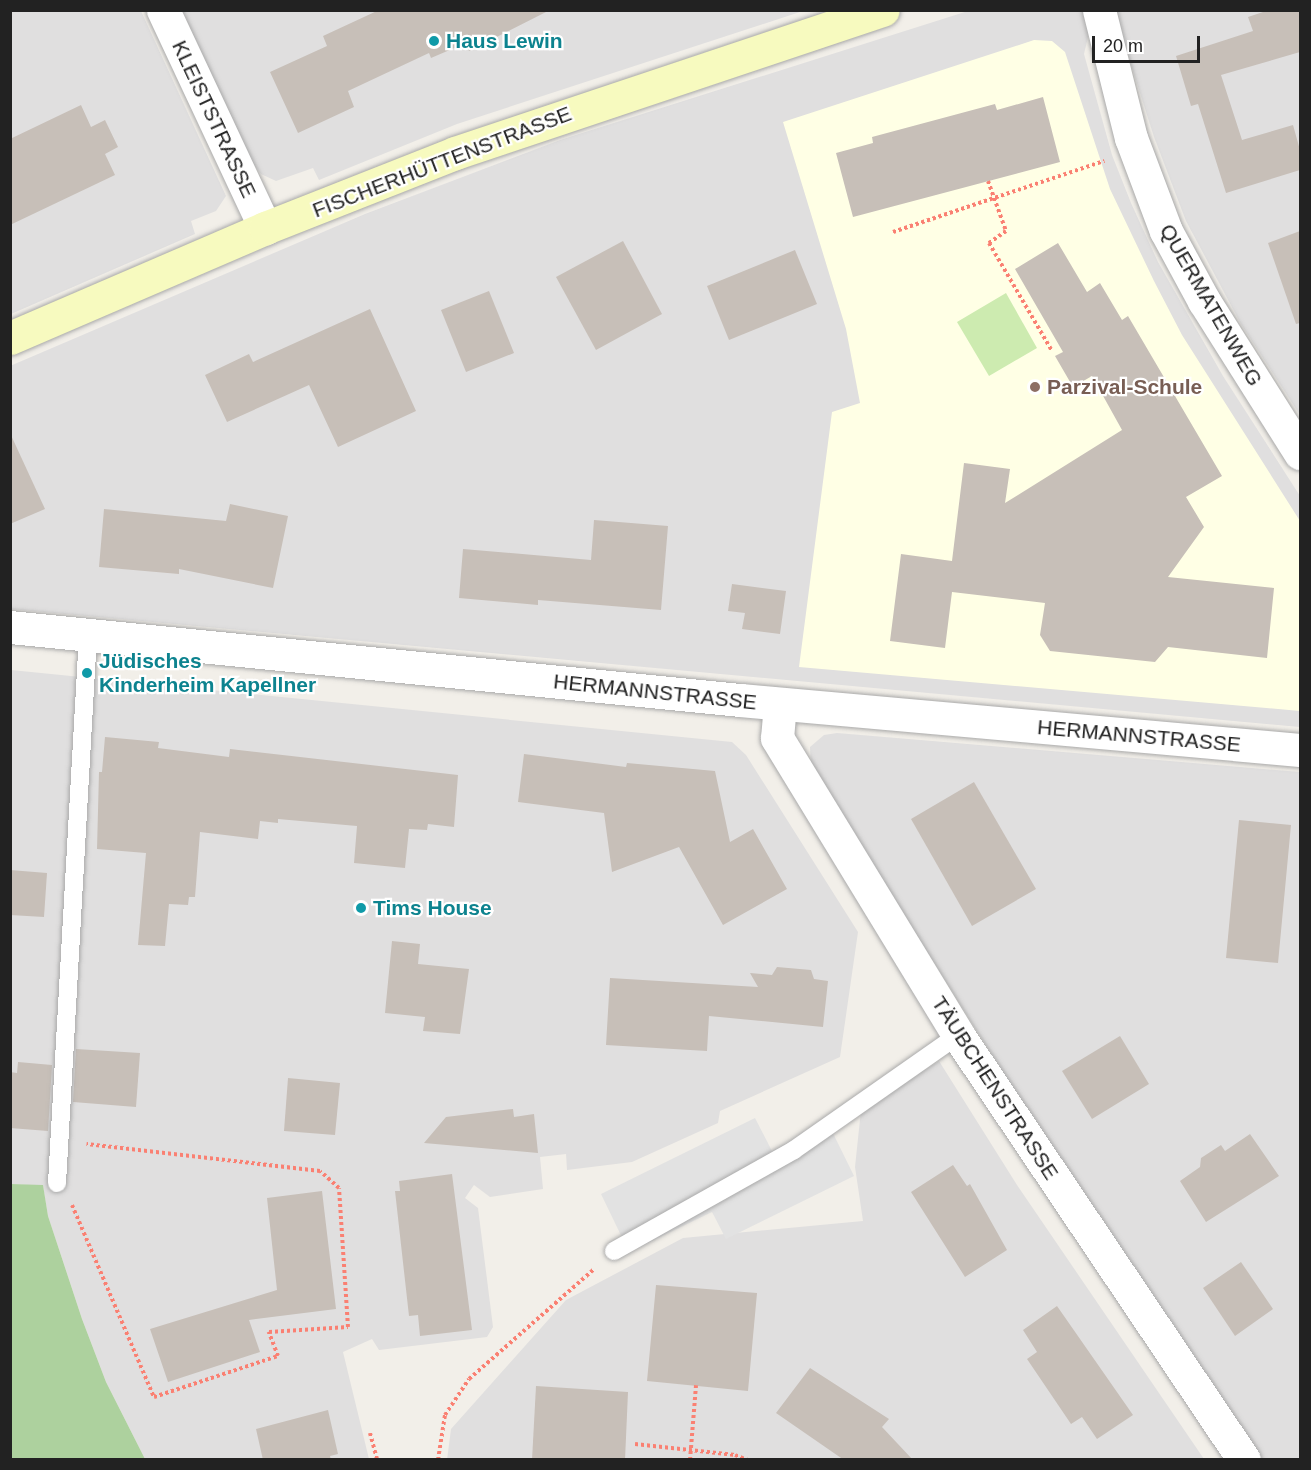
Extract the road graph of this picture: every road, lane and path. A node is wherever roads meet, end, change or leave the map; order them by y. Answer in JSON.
{"nodes":[{"id":1,"x":163,"y":10,"type":"edge"},
{"id":2,"x":883,"y":10,"type":"edge"},
{"id":3,"x":1099,"y":10,"type":"edge"},
{"id":4,"x":1107,"y":160,"type":"dead end"},
{"id":5,"x":988,"y":181,"type":"dead end"},
{"id":6,"x":995,"y":201,"type":"junction"},
{"id":7,"x":265,"y":228,"type":"junction"},
{"id":8,"x":893,"y":232,"type":"dead end"},
{"id":9,"x":10,"y":338,"type":"edge"},
{"id":10,"x":1052,"y":351,"type":"dead end"},
{"id":11,"x":1300,"y":453,"type":"edge"},
{"id":12,"x":10,"y":627,"type":"edge"},
{"id":13,"x":88,"y":636,"type":"junction"},
{"id":14,"x":780,"y":704,"type":"junction"},
{"id":15,"x":1300,"y":750,"type":"edge"},
{"id":16,"x":958,"y":1035,"type":"junction"},
{"id":17,"x":59,"y":1141,"type":"junction"},
{"id":18,"x":57,"y":1183,"type":"joint"},
{"id":19,"x":614,"y":1251,"type":"joint"},
{"id":20,"x":696,"y":1385,"type":"dead end"},
{"id":21,"x":370,"y":1433,"type":"dead end"},
{"id":22,"x":635,"y":1444,"type":"dead end"},
{"id":23,"x":691,"y":1450,"type":"junction"},
{"id":24,"x":377,"y":1460,"type":"edge"},
{"id":25,"x":438,"y":1460,"type":"edge"},
{"id":26,"x":690,"y":1460,"type":"edge"},
{"id":27,"x":748,"y":1460,"type":"edge"},
{"id":28,"x":1244,"y":1460,"type":"edge"}],
"edges":[{"from":1,"to":7,"type":"street","name":"KLEISTSTRASSE"},
{"from":2,"to":7,"type":"street","name":"FISCHERHÜTTENSTRASSE"},
{"from":3,"to":11,"type":"street","name":"QUERMATENWEG"},
{"from":4,"to":6,"type":"path"},
{"from":5,"to":6,"type":"path"},
{"from":6,"to":8,"type":"path"},
{"from":6,"to":10,"type":"path"},
{"from":7,"to":9,"type":"street","name":"FISCHERHÜTTENSTRASSE"},
{"from":12,"to":13,"type":"street","name":"HERMANNSTRASSE"},
{"from":13,"to":14,"type":"street","name":"HERMANNSTRASSE"},
{"from":13,"to":17,"type":"lane"},
{"from":14,"to":15,"type":"street","name":"HERMANNSTRASSE"},
{"from":14,"to":16,"type":"street","name":"TÄUBCHENSTRASSE"},
{"from":16,"to":19,"type":"lane"},
{"from":16,"to":28,"type":"street","name":"TÄUBCHENSTRASSE"},
{"from":17,"to":18,"type":"lane"},
{"from":17,"to":18,"type":"path"},
{"from":19,"to":25,"type":"path"},
{"from":20,"to":23,"type":"path"},
{"from":21,"to":24,"type":"path"},
{"from":22,"to":23,"type":"path"},
{"from":23,"to":26,"type":"path"},
{"from":23,"to":27,"type":"path"}]}
